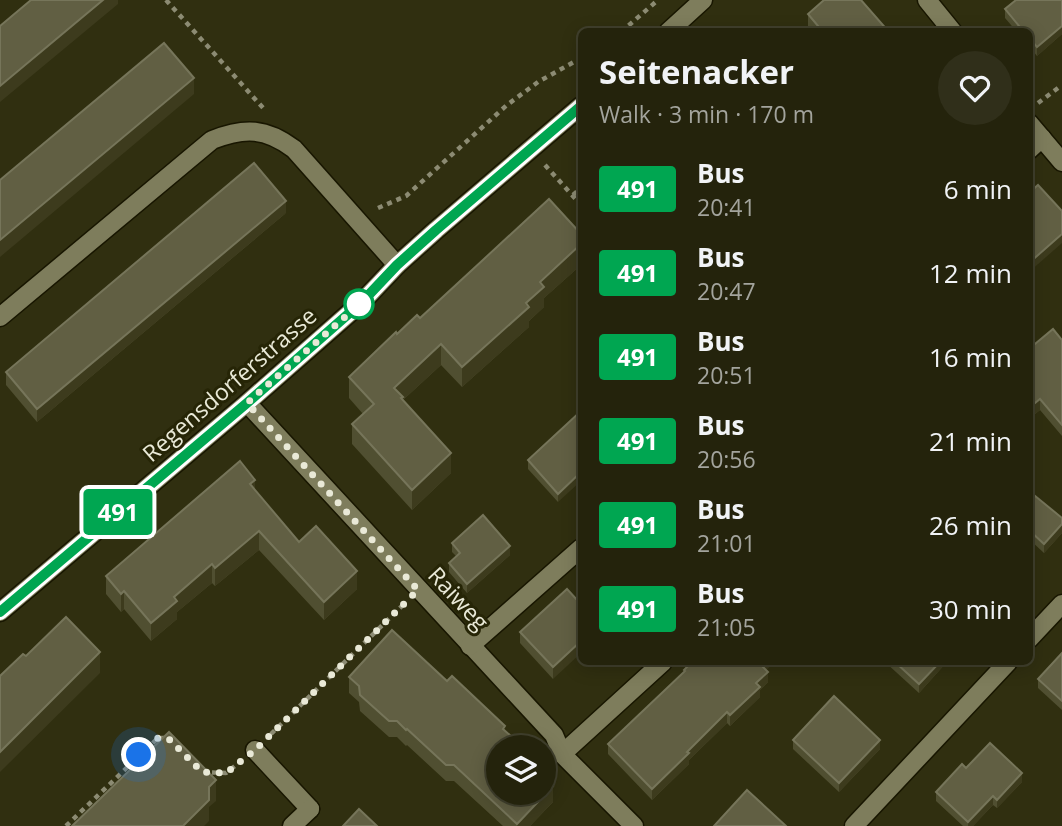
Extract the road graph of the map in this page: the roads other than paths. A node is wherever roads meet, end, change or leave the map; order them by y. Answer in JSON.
{"nodes":[{"id":1,"x":704,"y":0,"type":"edge"},
{"id":2,"x":927,"y":0,"type":"edge"},
{"id":3,"x":672,"y":28,"type":"edge"},
{"id":4,"x":950,"y":28,"type":"edge"},
{"id":5,"x":578,"y":109,"type":"edge"},
{"id":6,"x":1036,"y":144,"type":"edge"},
{"id":7,"x":1062,"y":162,"type":"edge"},
{"id":8,"x":397,"y":265,"type":"junction"},
{"id":9,"x":0,"y":317,"type":"edge"},
{"id":10,"x":247,"y":403,"type":"junction"},
{"id":11,"x":578,"y":551,"type":"edge"},
{"id":12,"x":1062,"y":604,"type":"edge"},
{"id":13,"x":0,"y":612,"type":"edge"},
{"id":14,"x":1033,"y":635,"type":"edge"},
{"id":15,"x":470,"y":646,"type":"junction"},
{"id":16,"x":660,"y":665,"type":"edge"},
{"id":17,"x":1005,"y":665,"type":"edge"},
{"id":18,"x":255,"y":750,"type":"road end"},
{"id":19,"x":562,"y":754,"type":"junction"},
{"id":20,"x":292,"y":826,"type":"edge"},
{"id":21,"x":634,"y":826,"type":"edge"},
{"id":22,"x":854,"y":826,"type":"edge"}],
"edges":[{"from":1,"to":3,"type":"street"},
{"from":2,"to":4,"type":"street"},
{"from":5,"to":8,"type":"street","name":"Regensdorferstrasse"},
{"from":6,"to":7,"type":"street"},
{"from":8,"to":9,"type":"street"},
{"from":8,"to":10,"type":"street","name":"Regensdorferstrasse"},
{"from":10,"to":13,"type":"street","name":"Regensdorferstrasse"},
{"from":10,"to":15,"type":"street","name":"Raiweg"},
{"from":11,"to":15,"type":"street"},
{"from":12,"to":14,"type":"street"},
{"from":15,"to":19,"type":"street","name":"Raiweg"},
{"from":16,"to":19,"type":"street"},
{"from":17,"to":22,"type":"street"},
{"from":18,"to":20,"type":"street"},
{"from":19,"to":21,"type":"street","name":"Raiweg"}]}
